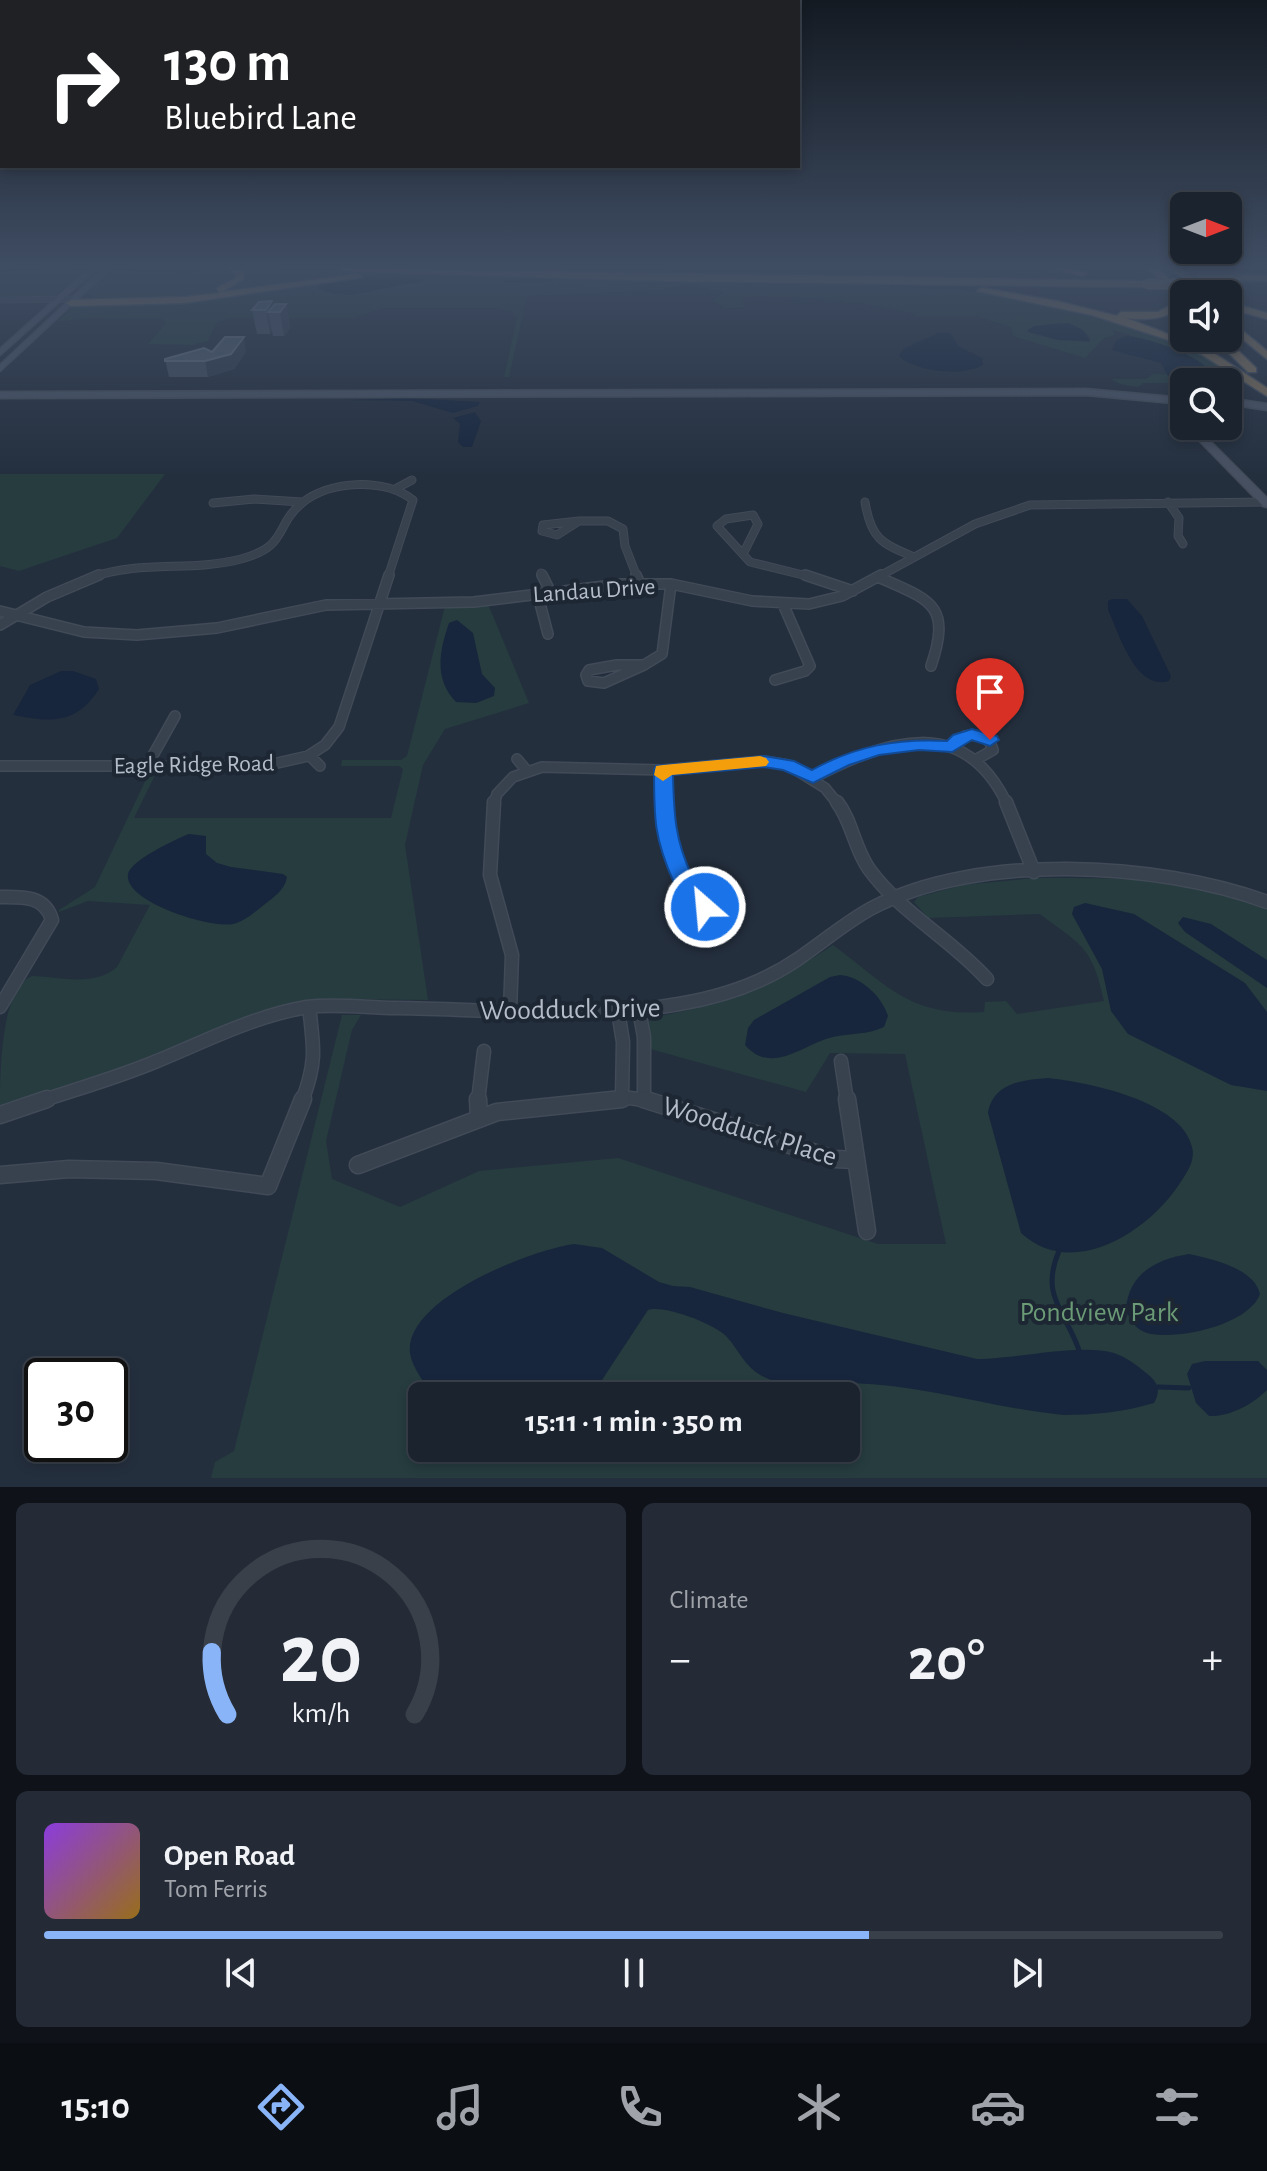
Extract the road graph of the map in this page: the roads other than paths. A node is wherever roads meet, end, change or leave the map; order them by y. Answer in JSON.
{"nodes":[{"id":1,"x":17,"y":337,"type":"edge"},
{"id":2,"x":33,"y":337,"type":"edge"},
{"id":3,"x":1169,"y":337,"type":"edge"},
{"id":4,"x":1246,"y":337,"type":"edge"},
{"id":5,"x":1242,"y":350,"type":"edge"},
{"id":6,"x":1234,"y":352,"type":"edge"},
{"id":7,"x":0,"y":353,"type":"edge"},
{"id":8,"x":1267,"y":356,"type":"edge"},
{"id":9,"x":0,"y":369,"type":"edge"},
{"id":10,"x":1267,"y":374,"type":"edge"},
{"id":11,"x":1267,"y":384,"type":"edge"},
{"id":12,"x":0,"y":386,"type":"edge"},
{"id":13,"x":1267,"y":393,"type":"edge"},
{"id":14,"x":0,"y":395,"type":"edge"},
{"id":15,"x":1170,"y":396,"type":"edge"},
{"id":16,"x":1170,"y":396,"type":"edge"},
{"id":17,"x":1242,"y":406,"type":"edge"},
{"id":18,"x":1267,"y":410,"type":"edge"},
{"id":19,"x":1204,"y":440,"type":"edge"},
{"id":20,"x":412,"y":480,"type":"dead end"},
{"id":21,"x":397,"y":488,"type":"junction"},
{"id":22,"x":302,"y":502,"type":"junction"},
{"id":23,"x":865,"y":502,"type":"dead end"},
{"id":24,"x":1168,"y":502,"type":"junction"},
{"id":25,"x":213,"y":503,"type":"dead end"},
{"id":26,"x":1266,"y":503,"type":"edge"},
{"id":27,"x":579,"y":521,"type":"dead end"},
{"id":28,"x":1183,"y":544,"type":"dead end"},
{"id":29,"x":743,"y":554,"type":"junction"},
{"id":30,"x":914,"y":557,"type":"junction"},
{"id":31,"x":541,"y":573,"type":"dead end"},
{"id":32,"x":878,"y":577,"type":"junction"},
{"id":33,"x":640,"y":584,"type":"junction"},
{"id":34,"x":671,"y":584,"type":"junction"},
{"id":35,"x":550,"y":591,"type":"junction"},
{"id":36,"x":853,"y":591,"type":"junction"},
{"id":37,"x":537,"y":592,"type":"junction"},
{"id":38,"x":380,"y":602,"type":"junction"},
{"id":39,"x":783,"y":604,"type":"junction"},
{"id":40,"x":0,"y":611,"type":"edge"},
{"id":41,"x":13,"y":615,"type":"junction"},
{"id":42,"x":0,"y":625,"type":"edge"},
{"id":43,"x":548,"y":634,"type":"dead end"},
{"id":44,"x":644,"y":665,"type":"junction"},
{"id":45,"x":931,"y":666,"type":"dead end"},
{"id":46,"x":775,"y":680,"type":"dead end"},
{"id":47,"x":175,"y":716,"type":"dead end"},
{"id":48,"x":952,"y":747,"type":"junction"},
{"id":49,"x":310,"y":756,"type":"junction"},
{"id":50,"x":517,"y":759,"type":"dead end"},
{"id":51,"x":977,"y":759,"type":"junction"},
{"id":52,"x":0,"y":766,"type":"edge"},
{"id":53,"x":147,"y":766,"type":"junction"},
{"id":54,"x":320,"y":766,"type":"dead end"},
{"id":55,"x":663,"y":770,"type":"junction"},
{"id":56,"x":527,"y":771,"type":"junction"},
{"id":57,"x":813,"y":778,"type":"junction"},
{"id":58,"x":1034,"y":872,"type":"junction"},
{"id":59,"x":684,"y":883,"type":"dead end"},
{"id":60,"x":0,"y":897,"type":"edge"},
{"id":61,"x":895,"y":897,"type":"junction"},
{"id":62,"x":1267,"y":902,"type":"edge"},
{"id":63,"x":987,"y":979,"type":"dead end"},
{"id":64,"x":0,"y":1007,"type":"edge"},
{"id":65,"x":309,"y":1007,"type":"junction"},
{"id":66,"x":639,"y":1010,"type":"junction"},
{"id":67,"x":510,"y":1011,"type":"junction"},
{"id":68,"x":618,"y":1011,"type":"junction"},
{"id":69,"x":484,"y":1051,"type":"dead end"},
{"id":70,"x":841,"y":1061,"type":"dead end"},
{"id":71,"x":622,"y":1099,"type":"junction"},
{"id":72,"x":644,"y":1099,"type":"junction"},
{"id":73,"x":0,"y":1115,"type":"edge"},
{"id":74,"x":479,"y":1118,"type":"junction"},
{"id":75,"x":856,"y":1160,"type":"junction"},
{"id":76,"x":358,"y":1165,"type":"dead end"},
{"id":77,"x":0,"y":1175,"type":"edge"},
{"id":78,"x":867,"y":1231,"type":"dead end"}],
"edges":[{"from":1,"to":7,"type":"street"},
{"from":2,"to":9,"type":"street"},
{"from":3,"to":13,"type":"highway"},
{"from":4,"to":8,"type":"highway"},
{"from":5,"to":10,"type":"highway"},
{"from":6,"to":11,"type":"highway"},
{"from":12,"to":15,"type":"street"},
{"from":14,"to":16,"type":"street"},
{"from":17,"to":18,"type":"street"},
{"from":19,"to":26,"type":"street"},
{"from":20,"to":21,"type":"street"},
{"from":21,"to":22,"type":"street"},
{"from":21,"to":38,"type":"street","name":"Eagle Ridge Road"},
{"from":22,"to":25,"type":"street"},
{"from":22,"to":41,"type":"street"},
{"from":23,"to":30,"type":"street"},
{"from":24,"to":26,"type":"street","name":"Landau Drive"},
{"from":24,"to":28,"type":"street"},
{"from":24,"to":30,"type":"street","name":"Landau Drive"},
{"from":27,"to":33,"type":"street"},
{"from":29,"to":29,"type":"street"},
{"from":29,"to":36,"type":"street"},
{"from":30,"to":32,"type":"street","name":"Landau Drive"},
{"from":31,"to":35,"type":"street"},
{"from":32,"to":36,"type":"street","name":"Landau Drive"},
{"from":32,"to":45,"type":"street"},
{"from":33,"to":34,"type":"street","name":"Landau Drive"},
{"from":33,"to":35,"type":"street","name":"Landau Drive"},
{"from":34,"to":39,"type":"street","name":"Landau Drive"},
{"from":34,"to":44,"type":"street"},
{"from":35,"to":37,"type":"street","name":"Landau Drive"},
{"from":36,"to":39,"type":"street","name":"Landau Drive"},
{"from":37,"to":38,"type":"street","name":"Landau Drive"},
{"from":37,"to":43,"type":"street"},
{"from":38,"to":41,"type":"street","name":"Landau Drive"},
{"from":38,"to":49,"type":"street","name":"Eagle Ridge Road"},
{"from":39,"to":46,"type":"street"},
{"from":40,"to":41,"type":"street","name":"Landau Drive"},
{"from":41,"to":42,"type":"street"},
{"from":44,"to":44,"type":"street"},
{"from":47,"to":53,"type":"street"},
{"from":48,"to":51,"type":"street"},
{"from":48,"to":51,"type":"street"},
{"from":48,"to":57,"type":"street"},
{"from":49,"to":53,"type":"street","name":"Eagle Ridge Road"},
{"from":49,"to":54,"type":"street"},
{"from":50,"to":56,"type":"street"},
{"from":51,"to":58,"type":"street"},
{"from":52,"to":53,"type":"street","name":"Eagle Ridge Road"},
{"from":55,"to":56,"type":"street"},
{"from":55,"to":57,"type":"street"},
{"from":55,"to":59,"type":"street"},
{"from":56,"to":67,"type":"street"},
{"from":57,"to":61,"type":"street"},
{"from":58,"to":61,"type":"street","name":"Woodduck Drive"},
{"from":58,"to":62,"type":"street","name":"Woodduck Drive"},
{"from":60,"to":64,"type":"street"},
{"from":61,"to":63,"type":"street"},
{"from":61,"to":66,"type":"street","name":"Woodduck Drive"},
{"from":65,"to":67,"type":"street","name":"Woodduck Drive"},
{"from":65,"to":73,"type":"street","name":"Woodduck Drive"},
{"from":65,"to":77,"type":"street"},
{"from":66,"to":68,"type":"street","name":"Woodduck Drive"},
{"from":66,"to":72,"type":"street","name":"Woodduck Place"},
{"from":67,"to":68,"type":"street","name":"Woodduck Drive"},
{"from":68,"to":71,"type":"street"},
{"from":69,"to":74,"type":"street"},
{"from":70,"to":75,"type":"street","name":"Woodduck Place"},
{"from":71,"to":72,"type":"street","name":"Woodduck Place"},
{"from":71,"to":74,"type":"street","name":"Woodduck Place"},
{"from":72,"to":75,"type":"street","name":"Woodduck Place"},
{"from":74,"to":76,"type":"street","name":"Woodduck Place"},
{"from":75,"to":78,"type":"street","name":"Woodduck Place"}]}
